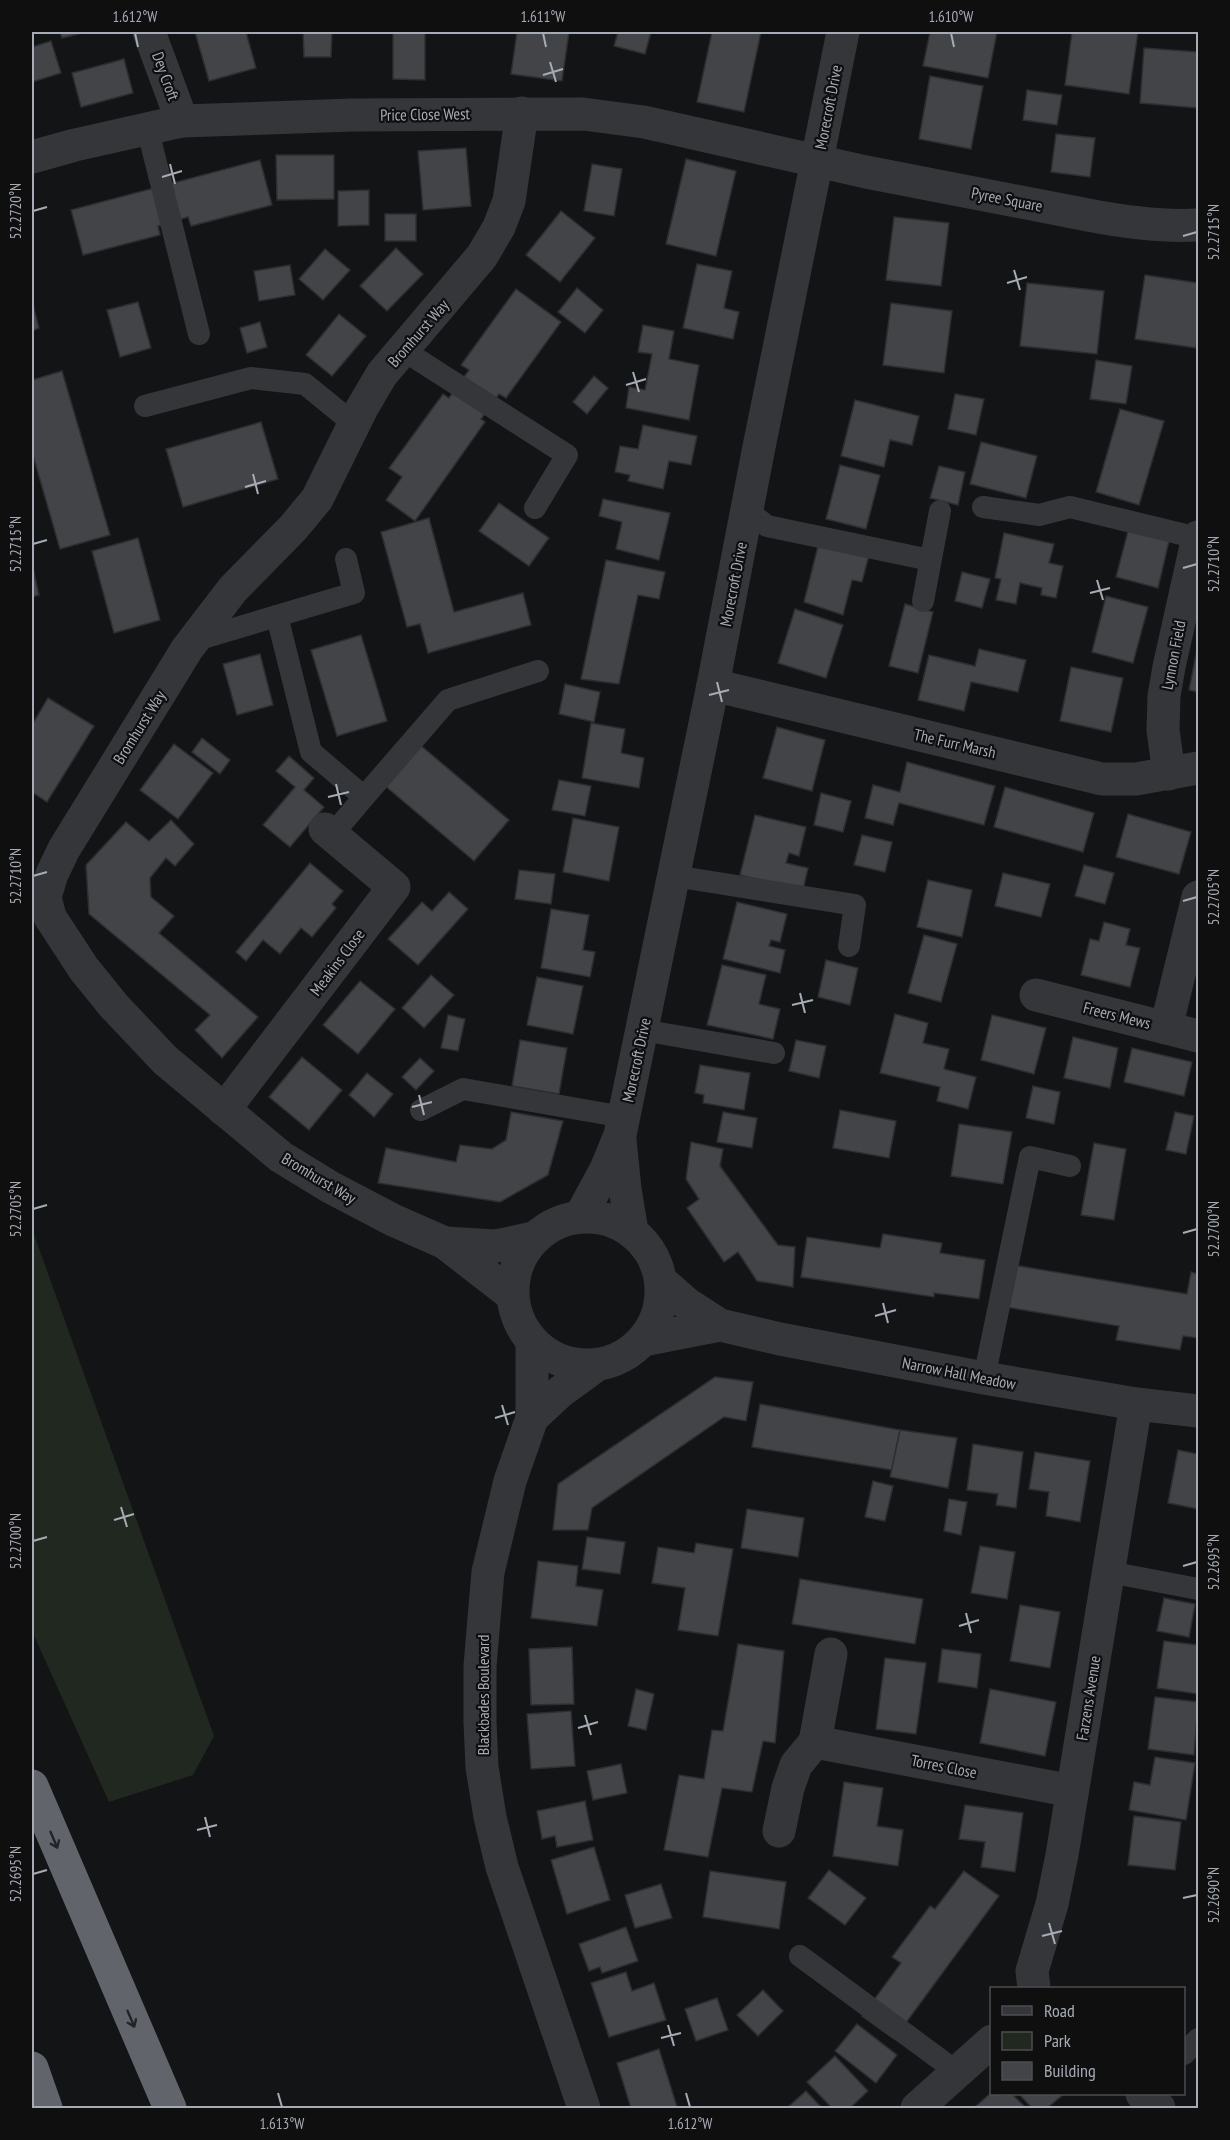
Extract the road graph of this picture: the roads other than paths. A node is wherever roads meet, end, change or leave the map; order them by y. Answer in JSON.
{"nodes":[{"id":1,"x":149,"y":32,"type":"edge"},
{"id":2,"x":843,"y":32,"type":"edge"},
{"id":3,"x":522,"y":113,"type":"junction"},
{"id":4,"x":182,"y":120,"type":"junction"},
{"id":5,"x":147,"y":128,"type":"junction"},
{"id":6,"x":32,"y":157,"type":"edge"},
{"id":7,"x":818,"y":160,"type":"junction"},
{"id":8,"x":1198,"y":225,"type":"edge"},
{"id":9,"x":199,"y":334,"type":"dead end"},
{"id":10,"x":403,"y":350,"type":"junction"},
{"id":11,"x":145,"y":406,"type":"dead end"},
{"id":12,"x":354,"y":424,"type":"junction"},
{"id":13,"x":983,"y":507,"type":"dead end"},
{"id":14,"x":535,"y":508,"type":"dead end"},
{"id":15,"x":746,"y":510,"type":"junction"},
{"id":16,"x":940,"y":511,"type":"dead end"},
{"id":17,"x":1198,"y":537,"type":"edge"},
{"id":18,"x":346,"y":559,"type":"dead end"},
{"id":19,"x":930,"y":560,"type":"junction"},
{"id":20,"x":922,"y":601,"type":"dead end"},
{"id":21,"x":277,"y":616,"type":"junction"},
{"id":22,"x":193,"y":640,"type":"junction"},
{"id":23,"x":538,"y":670,"type":"dead end"},
{"id":24,"x":713,"y":685,"type":"junction"},
{"id":25,"x":1184,"y":771,"type":"edge"},
{"id":26,"x":364,"y":797,"type":"junction"},
{"id":27,"x":329,"y":832,"type":"joint"},
{"id":28,"x":674,"y":876,"type":"junction"},
{"id":29,"x":1198,"y":897,"type":"edge"},
{"id":30,"x":849,"y":946,"type":"dead end"},
{"id":31,"x":1036,"y":995,"type":"dead end"},
{"id":32,"x":1166,"y":1028,"type":"junction"},
{"id":33,"x":642,"y":1030,"type":"junction"},
{"id":34,"x":1198,"y":1036,"type":"edge"},
{"id":35,"x":774,"y":1053,"type":"dead end"},
{"id":36,"x":224,"y":1110,"type":"junction"},
{"id":37,"x":421,"y":1110,"type":"dead end"},
{"id":38,"x":622,"y":1126,"type":"junction"},
{"id":39,"x":1070,"y":1166,"type":"dead end"},
{"id":40,"x":580,"y":1217,"type":"junction"},
{"id":41,"x":632,"y":1232,"type":"junction"},
{"id":42,"x":534,"y":1238,"type":"junction"},
{"id":43,"x":445,"y":1243,"type":"junction"},
{"id":44,"x":661,"y":1281,"type":"junction"},
{"id":45,"x":512,"y":1295,"type":"junction"},
{"id":46,"x":720,"y":1325,"type":"junction"},
{"id":47,"x":644,"y":1340,"type":"junction"},
{"id":48,"x":532,"y":1342,"type":"junction"},
{"id":49,"x":597,"y":1365,"type":"junction"},
{"id":50,"x":984,"y":1378,"type":"junction"},
{"id":51,"x":1136,"y":1404,"type":"junction"},
{"id":52,"x":1198,"y":1411,"type":"edge"},
{"id":53,"x":532,"y":1418,"type":"junction"},
{"id":54,"x":1109,"y":1572,"type":"junction"},
{"id":55,"x":1198,"y":1589,"type":"edge"},
{"id":56,"x":831,"y":1654,"type":"dead end"},
{"id":57,"x":815,"y":1742,"type":"junction"},
{"id":58,"x":32,"y":1786,"type":"edge"},
{"id":59,"x":1072,"y":1791,"type":"junction"},
{"id":60,"x":779,"y":1831,"type":"dead end"},
{"id":61,"x":800,"y":1956,"type":"dead end"},
{"id":62,"x":1034,"y":1987,"type":"edge"},
{"id":63,"x":1198,"y":2039,"type":"edge"},
{"id":64,"x":990,"y":2043,"type":"edge"},
{"id":65,"x":1185,"y":2053,"type":"edge"},
{"id":66,"x":32,"y":2068,"type":"edge"},
{"id":67,"x":957,"y":2072,"type":"junction"},
{"id":68,"x":1142,"y":2095,"type":"edge"},
{"id":69,"x":1144,"y":2095,"type":"edge"},
{"id":70,"x":46,"y":2109,"type":"edge"},
{"id":71,"x":170,"y":2109,"type":"edge"},
{"id":72,"x":584,"y":2109,"type":"edge"},
{"id":73,"x":917,"y":2109,"type":"edge"},
{"id":74,"x":1128,"y":2109,"type":"edge"},
{"id":75,"x":1159,"y":2109,"type":"edge"}],
"edges":[{"from":1,"to":4,"type":"street","name":"Dey Croft"},
{"from":2,"to":7,"type":"street","name":"Morecroft Drive"},
{"from":3,"to":4,"type":"street","name":"Price Close West"},
{"from":3,"to":7,"type":"street","name":"Price Close West"},
{"from":3,"to":10,"type":"street","name":"Bromhurst Way"},
{"from":4,"to":5,"type":"street","name":"Price Close West"},
{"from":5,"to":6,"type":"street","name":"Price Close West"},
{"from":5,"to":9,"type":"lane"},
{"from":7,"to":8,"type":"street","name":"Pyree Square"},
{"from":7,"to":15,"type":"street","name":"Morecroft Drive"},
{"from":10,"to":12,"type":"street","name":"Bromhurst Way"},
{"from":10,"to":14,"type":"lane"},
{"from":11,"to":12,"type":"lane"},
{"from":12,"to":22,"type":"street","name":"Bromhurst Way"},
{"from":13,"to":17,"type":"lane"},
{"from":15,"to":19,"type":"lane"},
{"from":15,"to":24,"type":"street","name":"Morecroft Drive"},
{"from":16,"to":19,"type":"lane"},
{"from":17,"to":25,"type":"street","name":"Lynnon Field"},
{"from":18,"to":21,"type":"lane"},
{"from":19,"to":20,"type":"lane"},
{"from":21,"to":22,"type":"lane"},
{"from":21,"to":26,"type":"lane"},
{"from":22,"to":36,"type":"street","name":"Bromhurst Way"},
{"from":23,"to":26,"type":"lane"},
{"from":24,"to":25,"type":"street","name":"The Furr Marsh"},
{"from":24,"to":28,"type":"street","name":"Morecroft Drive"},
{"from":26,"to":27,"type":"lane"},
{"from":27,"to":36,"type":"street","name":"Meakins Close"},
{"from":28,"to":30,"type":"lane"},
{"from":28,"to":33,"type":"street","name":"Morecroft Drive"},
{"from":29,"to":32,"type":"street"},
{"from":31,"to":32,"type":"street","name":"Freers Mews"},
{"from":32,"to":34,"type":"street","name":"Freers Mews"},
{"from":33,"to":35,"type":"lane"},
{"from":33,"to":38,"type":"street","name":"Morecroft Drive"},
{"from":36,"to":43,"type":"street","name":"Bromhurst Way"},
{"from":37,"to":38,"type":"lane"},
{"from":38,"to":40,"type":"street","name":"Morecroft Drive"},
{"from":38,"to":41,"type":"street","name":"Morecroft Drive"},
{"from":39,"to":50,"type":"lane"},
{"from":40,"to":41,"type":"street"},
{"from":40,"to":42,"type":"street"},
{"from":41,"to":44,"type":"street"},
{"from":42,"to":43,"type":"street","name":"Bromhurst Way"},
{"from":42,"to":45,"type":"street"},
{"from":43,"to":45,"type":"street","name":"Bromhurst Way"},
{"from":44,"to":46,"type":"street","name":"Narrow Hall Meadow"},
{"from":44,"to":47,"type":"street"},
{"from":45,"to":48,"type":"street"},
{"from":46,"to":47,"type":"street","name":"Narrow Hall Meadow"},
{"from":46,"to":50,"type":"street","name":"Narrow Hall Meadow"},
{"from":47,"to":49,"type":"street"},
{"from":48,"to":49,"type":"street"},
{"from":48,"to":53,"type":"street","name":"Blackbades Boulevard"},
{"from":49,"to":53,"type":"street","name":"Blackbades Boulevard"},
{"from":50,"to":51,"type":"street","name":"Narrow Hall Meadow"},
{"from":51,"to":52,"type":"street","name":"Narrow Hall Meadow"},
{"from":51,"to":54,"type":"street","name":"Farzens Avenue"},
{"from":53,"to":72,"type":"street","name":"Blackbades Boulevard"},
{"from":54,"to":55,"type":"lane"},
{"from":54,"to":59,"type":"street","name":"Farzens Avenue"},
{"from":56,"to":57,"type":"street"},
{"from":57,"to":59,"type":"street","name":"Torres Close"},
{"from":57,"to":60,"type":"street"},
{"from":58,"to":71,"type":"highway","one_way":true},
{"from":59,"to":62,"type":"street","name":"Farzens Avenue"},
{"from":61,"to":67,"type":"lane"},
{"from":63,"to":65,"type":"lane"},
{"from":64,"to":67,"type":"street"},
{"from":66,"to":70,"type":"highway"},
{"from":67,"to":73,"type":"street"},
{"from":68,"to":74,"type":"lane"},
{"from":69,"to":75,"type":"street"}]}
